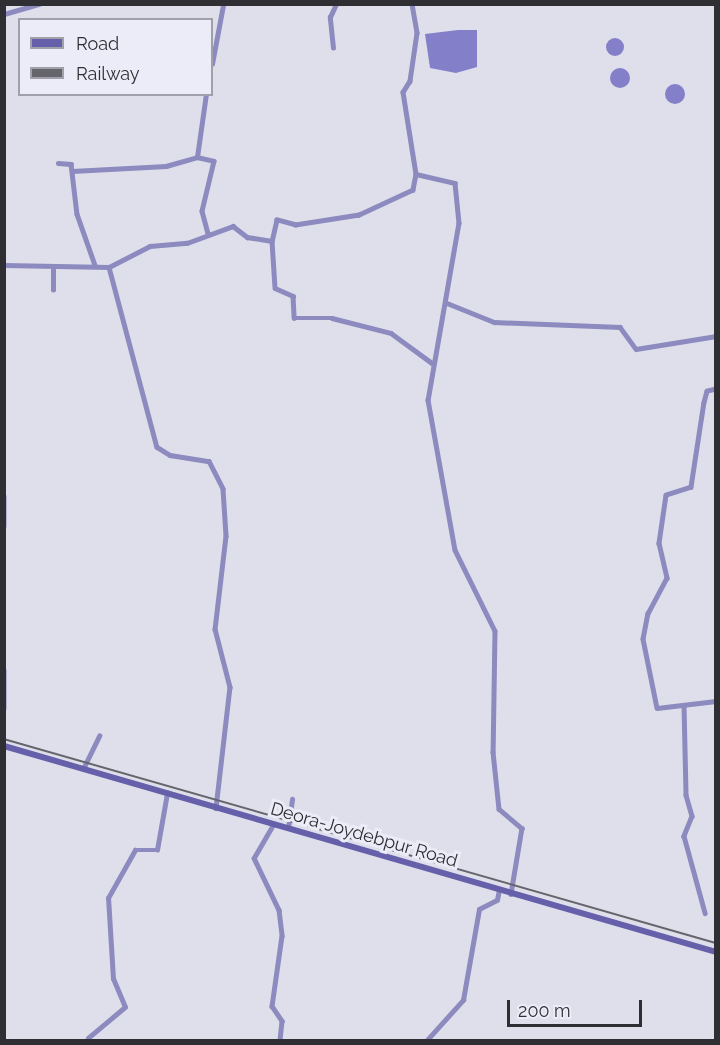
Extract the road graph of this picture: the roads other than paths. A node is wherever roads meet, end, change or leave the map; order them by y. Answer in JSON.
{"nodes":[{"id":1,"x":40,"y":4,"type":"edge"},
{"id":2,"x":200,"y":4,"type":"edge"},
{"id":3,"x":229,"y":4,"type":"edge"},
{"id":4,"x":336,"y":4,"type":"edge"},
{"id":5,"x":412,"y":4,"type":"edge"},
{"id":6,"x":223,"y":5,"type":"edge"},
{"id":7,"x":4,"y":14,"type":"edge"},
{"id":8,"x":333,"y":48,"type":"dead end"},
{"id":9,"x":213,"y":59,"type":"edge"},
{"id":10,"x":206,"y":96,"type":"edge"},
{"id":11,"x":197,"y":158,"type":"junction"},
{"id":12,"x":58,"y":163,"type":"dead end"},
{"id":13,"x":72,"y":171,"type":"junction"},
{"id":14,"x":416,"y":174,"type":"junction"},
{"id":15,"x":208,"y":234,"type":"junction"},
{"id":16,"x":272,"y":241,"type":"junction"},
{"id":17,"x":4,"y":265,"type":"edge"},
{"id":18,"x":95,"y":265,"type":"junction"},
{"id":19,"x":109,"y":267,"type":"junction"},
{"id":20,"x":53,"y":270,"type":"junction"},
{"id":21,"x":53,"y":290,"type":"dead end"},
{"id":22,"x":447,"y":303,"type":"junction"},
{"id":23,"x":716,"y":336,"type":"edge"},
{"id":24,"x":432,"y":363,"type":"junction"},
{"id":25,"x":716,"y":389,"type":"edge"},
{"id":26,"x":4,"y":496,"type":"edge"},
{"id":27,"x":4,"y":526,"type":"edge"},
{"id":28,"x":4,"y":670,"type":"edge"},
{"id":29,"x":716,"y":701,"type":"edge"},
{"id":30,"x":684,"y":705,"type":"junction"},
{"id":31,"x":4,"y":708,"type":"edge"},
{"id":32,"x":99,"y":736,"type":"dead end"},
{"id":33,"x":4,"y":746,"type":"edge"},
{"id":34,"x":82,"y":769,"type":"junction"},
{"id":35,"x":167,"y":793,"type":"junction"},
{"id":36,"x":292,"y":799,"type":"dead end"},
{"id":37,"x":216,"y":808,"type":"junction"},
{"id":38,"x":274,"y":824,"type":"junction"},
{"id":39,"x":288,"y":828,"type":"junction"},
{"id":40,"x":500,"y":890,"type":"junction"},
{"id":41,"x":511,"y":894,"type":"junction"},
{"id":42,"x":705,"y":913,"type":"dead end"},
{"id":43,"x":716,"y":952,"type":"edge"},
{"id":44,"x":88,"y":1038,"type":"dead end"},
{"id":45,"x":280,"y":1041,"type":"edge"},
{"id":46,"x":427,"y":1041,"type":"edge"}],
"edges":[{"from":1,"to":7,"type":"street"},
{"from":2,"to":6,"type":"street"},
{"from":3,"to":6,"type":"street"},
{"from":4,"to":8,"type":"street"},
{"from":5,"to":14,"type":"street"},
{"from":6,"to":9,"type":"street"},
{"from":10,"to":11,"type":"street"},
{"from":11,"to":13,"type":"street"},
{"from":11,"to":15,"type":"street"},
{"from":12,"to":13,"type":"street"},
{"from":13,"to":18,"type":"street"},
{"from":14,"to":16,"type":"street"},
{"from":14,"to":22,"type":"street"},
{"from":15,"to":16,"type":"street"},
{"from":15,"to":19,"type":"street"},
{"from":16,"to":24,"type":"street"},
{"from":17,"to":20,"type":"street"},
{"from":18,"to":19,"type":"street"},
{"from":18,"to":20,"type":"street"},
{"from":19,"to":37,"type":"street"},
{"from":20,"to":21,"type":"street"},
{"from":22,"to":23,"type":"street"},
{"from":22,"to":24,"type":"street"},
{"from":24,"to":41,"type":"street"},
{"from":25,"to":30,"type":"street"},
{"from":26,"to":27,"type":"street"},
{"from":28,"to":31,"type":"street"},
{"from":29,"to":30,"type":"street"},
{"from":30,"to":42,"type":"street"},
{"from":32,"to":34,"type":"street"},
{"from":33,"to":34,"type":"street","name":"Deora-Joydebpur Road"},
{"from":34,"to":35,"type":"street","name":"Deora-Joydebpur Road"},
{"from":35,"to":37,"type":"street","name":"Deora-Joydebpur Road"},
{"from":35,"to":44,"type":"street"},
{"from":36,"to":39,"type":"street"},
{"from":37,"to":38,"type":"street","name":"Deora-Joydebpur Road"},
{"from":38,"to":39,"type":"street","name":"Deora-Joydebpur Road"},
{"from":38,"to":45,"type":"street"},
{"from":39,"to":40,"type":"street","name":"Deora-Joydebpur Road"},
{"from":40,"to":41,"type":"street","name":"Deora-Joydebpur Road"},
{"from":40,"to":46,"type":"street"},
{"from":41,"to":43,"type":"street","name":"Deora-Joydebpur Road"}]}
